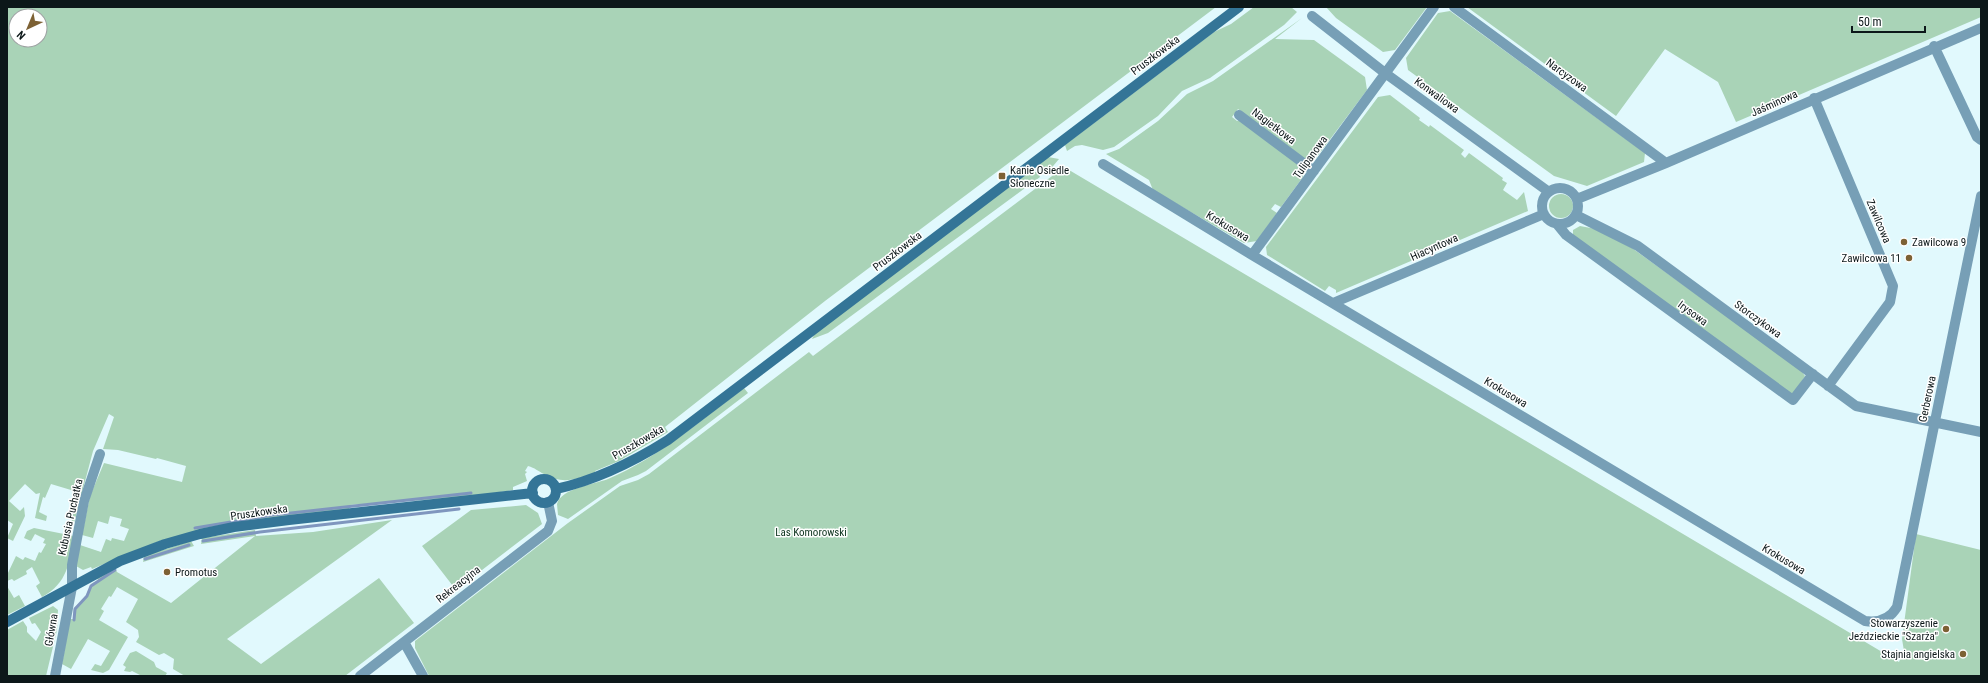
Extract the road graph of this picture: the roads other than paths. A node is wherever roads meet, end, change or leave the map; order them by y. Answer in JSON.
{"nodes":[{"id":1,"x":1239,"y":7,"type":"edge"},
{"id":2,"x":1434,"y":7,"type":"edge"},
{"id":3,"x":1454,"y":7,"type":"edge"},
{"id":4,"x":1312,"y":16,"type":"dead end"},
{"id":5,"x":1981,"y":28,"type":"edge"},
{"id":6,"x":1934,"y":46,"type":"junction"},
{"id":7,"x":1385,"y":73,"type":"junction"},
{"id":8,"x":1814,"y":98,"type":"junction"},
{"id":9,"x":1239,"y":115,"type":"dead end"},
{"id":10,"x":1981,"y":140,"type":"edge"},
{"id":11,"x":1666,"y":163,"type":"junction"},
{"id":12,"x":1103,"y":164,"type":"dead end"},
{"id":13,"x":1314,"y":172,"type":"junction"},
{"id":14,"x":1549,"y":192,"type":"junction"},
{"id":15,"x":1981,"y":196,"type":"edge"},
{"id":16,"x":1577,"y":199,"type":"junction"},
{"id":17,"x":1544,"y":214,"type":"junction"},
{"id":18,"x":1576,"y":215,"type":"junction"},
{"id":19,"x":1557,"y":224,"type":"junction"},
{"id":20,"x":1252,"y":255,"type":"junction"},
{"id":21,"x":1333,"y":303,"type":"junction"},
{"id":22,"x":1813,"y":374,"type":"junction"},
{"id":23,"x":1828,"y":386,"type":"junction"},
{"id":24,"x":1934,"y":422,"type":"junction"},
{"id":25,"x":1981,"y":432,"type":"edge"},
{"id":26,"x":100,"y":454,"type":"dead end"},
{"id":27,"x":556,"y":489,"type":"junction"},
{"id":28,"x":533,"y":493,"type":"junction"},
{"id":29,"x":548,"y":502,"type":"junction"},
{"id":30,"x":72,"y":587,"type":"junction"},
{"id":31,"x":1897,"y":607,"type":"joint"},
{"id":32,"x":7,"y":622,"type":"edge"},
{"id":33,"x":404,"y":642,"type":"junction"},
{"id":34,"x":55,"y":676,"type":"edge"},
{"id":35,"x":360,"y":676,"type":"edge"},
{"id":36,"x":423,"y":676,"type":"edge"}],
"edges":[{"from":1,"to":27,"type":"street","name":"Pruszkowska"},
{"from":2,"to":7,"type":"street"},
{"from":3,"to":11,"type":"street","name":"Narcyzowa"},
{"from":4,"to":7,"type":"street","name":"Konwaliowa"},
{"from":5,"to":6,"type":"street","name":"Jaśminowa"},
{"from":6,"to":8,"type":"street","name":"Jaśminowa"},
{"from":6,"to":10,"type":"street"},
{"from":7,"to":13,"type":"street","name":"Tulipanowa"},
{"from":7,"to":14,"type":"street","name":"Konwaliowa"},
{"from":8,"to":11,"type":"street","name":"Jaśminowa"},
{"from":8,"to":23,"type":"street","name":"Zawilcowa"},
{"from":9,"to":13,"type":"street","name":"Nagietkowa"},
{"from":11,"to":16,"type":"street","name":"Jaśminowa"},
{"from":12,"to":20,"type":"street","name":"Krokusowa"},
{"from":13,"to":20,"type":"street","name":"Tulipanowa"},
{"from":14,"to":16,"type":"street"},
{"from":14,"to":17,"type":"street"},
{"from":15,"to":24,"type":"street","name":"Gerberowa"},
{"from":16,"to":18,"type":"street"},
{"from":17,"to":19,"type":"street"},
{"from":17,"to":21,"type":"street","name":"Hiacyntowa"},
{"from":18,"to":19,"type":"street"},
{"from":18,"to":22,"type":"street","name":"Storczykowa"},
{"from":19,"to":22,"type":"street","name":"Irysowa"},
{"from":20,"to":21,"type":"street","name":"Krokusowa"},
{"from":21,"to":31,"type":"street","name":"Krokusowa"},
{"from":22,"to":23,"type":"street","name":"Storczykowa"},
{"from":23,"to":24,"type":"street","name":"Storczykowa"},
{"from":24,"to":25,"type":"street","name":"Storczykowa"},
{"from":24,"to":31,"type":"street","name":"Gerberowa"},
{"from":26,"to":30,"type":"street","name":"Kubusia Puchatka"},
{"from":27,"to":28,"type":"street"},
{"from":27,"to":29,"type":"street"},
{"from":28,"to":29,"type":"street"},
{"from":28,"to":30,"type":"street","name":"Pruszkowska"},
{"from":29,"to":33,"type":"street","name":"Rekreacyjna"},
{"from":30,"to":32,"type":"street","name":"Pruszkowska"},
{"from":30,"to":34,"type":"street","name":"Główna"},
{"from":33,"to":35,"type":"street","name":"Rekreacyjna"},
{"from":33,"to":36,"type":"street"}]}
